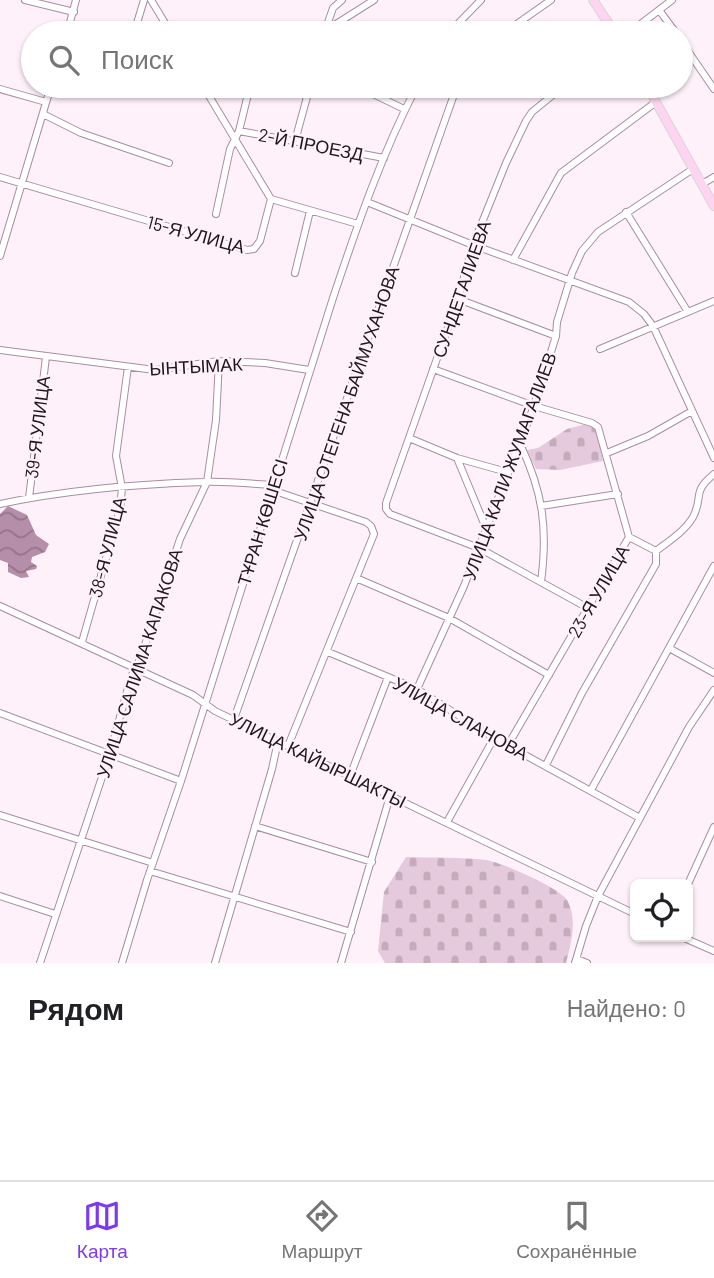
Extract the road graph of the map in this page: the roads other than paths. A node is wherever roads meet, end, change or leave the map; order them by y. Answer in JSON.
{"nodes":[{"id":1,"x":25,"y":0,"type":"edge"},
{"id":2,"x":76,"y":0,"type":"edge"},
{"id":3,"x":144,"y":0,"type":"edge"},
{"id":4,"x":151,"y":0,"type":"edge"},
{"id":5,"x":328,"y":0,"type":"edge"},
{"id":6,"x":342,"y":0,"type":"edge"},
{"id":7,"x":374,"y":0,"type":"edge"},
{"id":8,"x":481,"y":0,"type":"edge"},
{"id":9,"x":551,"y":0,"type":"edge"},
{"id":10,"x":593,"y":0,"type":"edge"},
{"id":11,"x":672,"y":0,"type":"edge"},
{"id":12,"x":332,"y":8,"type":"junction"},
{"id":13,"x":659,"y":10,"type":"junction"},
{"id":14,"x":74,"y":12,"type":"junction"},
{"id":15,"x":71,"y":21,"type":"edge"},
{"id":16,"x":138,"y":21,"type":"edge"},
{"id":17,"x":164,"y":21,"type":"edge"},
{"id":18,"x":328,"y":21,"type":"edge"},
{"id":19,"x":342,"y":21,"type":"edge"},
{"id":20,"x":461,"y":21,"type":"edge"},
{"id":21,"x":522,"y":21,"type":"edge"},
{"id":22,"x":607,"y":21,"type":"edge"},
{"id":23,"x":645,"y":21,"type":"edge"},
{"id":24,"x":667,"y":21,"type":"edge"},
{"id":25,"x":693,"y":58,"type":"edge"},
{"id":26,"x":0,"y":89,"type":"edge"},
{"id":27,"x":714,"y":89,"type":"edge"},
{"id":28,"x":21,"y":95,"type":"edge"},
{"id":29,"x":32,"y":98,"type":"edge"},
{"id":30,"x":47,"y":98,"type":"edge"},
{"id":31,"x":212,"y":98,"type":"edge"},
{"id":32,"x":247,"y":98,"type":"edge"},
{"id":33,"x":307,"y":98,"type":"edge"},
{"id":34,"x":381,"y":98,"type":"edge"},
{"id":35,"x":410,"y":98,"type":"edge"},
{"id":36,"x":453,"y":98,"type":"edge"},
{"id":37,"x":549,"y":98,"type":"edge"},
{"id":38,"x":654,"y":98,"type":"edge"},
{"id":39,"x":46,"y":102,"type":"junction"},
{"id":40,"x":656,"y":102,"type":"junction"},
{"id":41,"x":404,"y":109,"type":"junction"},
{"id":42,"x":43,"y":114,"type":"junction"},
{"id":43,"x":237,"y":134,"type":"junction"},
{"id":44,"x":295,"y":141,"type":"junction"},
{"id":45,"x":384,"y":158,"type":"junction"},
{"id":46,"x":169,"y":163,"type":"dead end"},
{"id":47,"x":693,"y":169,"type":"junction"},
{"id":48,"x":0,"y":177,"type":"edge"},
{"id":49,"x":714,"y":177,"type":"edge"},
{"id":50,"x":22,"y":184,"type":"junction"},
{"id":51,"x":702,"y":184,"type":"junction"},
{"id":52,"x":271,"y":199,"type":"junction"},
{"id":53,"x":367,"y":202,"type":"junction"},
{"id":54,"x":714,"y":206,"type":"edge"},
{"id":55,"x":310,"y":211,"type":"junction"},
{"id":56,"x":626,"y":212,"type":"junction"},
{"id":57,"x":216,"y":214,"type":"dead end"},
{"id":58,"x":409,"y":221,"type":"junction"},
{"id":59,"x":358,"y":224,"type":"junction"},
{"id":60,"x":473,"y":245,"type":"junction"},
{"id":61,"x":0,"y":256,"type":"edge"},
{"id":62,"x":513,"y":260,"type":"junction"},
{"id":63,"x":295,"y":273,"type":"dead end"},
{"id":64,"x":570,"y":281,"type":"junction"},
{"id":65,"x":458,"y":299,"type":"junction"},
{"id":66,"x":714,"y":301,"type":"edge"},
{"id":67,"x":688,"y":312,"type":"junction"},
{"id":68,"x":653,"y":326,"type":"junction"},
{"id":69,"x":556,"y":336,"type":"junction"},
{"id":70,"x":600,"y":349,"type":"dead end"},
{"id":71,"x":0,"y":350,"type":"edge"},
{"id":72,"x":46,"y":357,"type":"junction"},
{"id":73,"x":219,"y":361,"type":"junction"},
{"id":74,"x":128,"y":367,"type":"junction"},
{"id":75,"x":433,"y":369,"type":"junction"},
{"id":76,"x":309,"y":370,"type":"junction"},
{"id":77,"x":534,"y":406,"type":"junction"},
{"id":78,"x":692,"y":411,"type":"junction"},
{"id":79,"x":409,"y":438,"type":"junction"},
{"id":80,"x":520,"y":444,"type":"junction"},
{"id":81,"x":607,"y":453,"type":"junction"},
{"id":82,"x":457,"y":458,"type":"junction"},
{"id":83,"x":714,"y":458,"type":"edge"},
{"id":84,"x":508,"y":472,"type":"junction"},
{"id":85,"x":714,"y":474,"type":"edge"},
{"id":86,"x":207,"y":482,"type":"junction"},
{"id":87,"x":273,"y":487,"type":"junction"},
{"id":88,"x":122,"y":488,"type":"junction"},
{"id":89,"x":618,"y":494,"type":"junction"},
{"id":90,"x":29,"y":498,"type":"junction"},
{"id":91,"x":311,"y":503,"type":"junction"},
{"id":92,"x":0,"y":504,"type":"edge"},
{"id":93,"x":541,"y":506,"type":"junction"},
{"id":94,"x":486,"y":528,"type":"junction"},
{"id":95,"x":629,"y":537,"type":"junction"},
{"id":96,"x":479,"y":548,"type":"junction"},
{"id":97,"x":656,"y":551,"type":"junction"},
{"id":98,"x":714,"y":566,"type":"edge"},
{"id":99,"x":356,"y":578,"type":"junction"},
{"id":100,"x":541,"y":582,"type":"junction"},
{"id":101,"x":0,"y":606,"type":"edge"},
{"id":102,"x":588,"y":608,"type":"junction"},
{"id":103,"x":449,"y":618,"type":"junction"},
{"id":104,"x":82,"y":642,"type":"junction"},
{"id":105,"x":669,"y":648,"type":"junction"},
{"id":106,"x":328,"y":652,"type":"junction"},
{"id":107,"x":136,"y":668,"type":"junction"},
{"id":108,"x":714,"y":673,"type":"edge"},
{"id":109,"x":549,"y":675,"type":"junction"},
{"id":110,"x":388,"y":677,"type":"junction"},
{"id":111,"x":417,"y":689,"type":"junction"},
{"id":112,"x":714,"y":690,"type":"edge"},
{"id":113,"x":206,"y":703,"type":"junction"},
{"id":114,"x":0,"y":713,"type":"edge"},
{"id":115,"x":234,"y":719,"type":"junction"},
{"id":116,"x":494,"y":738,"type":"junction"},
{"id":117,"x":278,"y":741,"type":"junction"},
{"id":118,"x":508,"y":745,"type":"junction"},
{"id":119,"x":288,"y":746,"type":"junction"},
{"id":120,"x":110,"y":753,"type":"junction"},
{"id":121,"x":546,"y":765,"type":"junction"},
{"id":122,"x":350,"y":776,"type":"junction"},
{"id":123,"x":181,"y":781,"type":"junction"},
{"id":124,"x":591,"y":790,"type":"junction"},
{"id":125,"x":390,"y":796,"type":"junction"},
{"id":126,"x":0,"y":816,"type":"edge"},
{"id":127,"x":639,"y":817,"type":"junction"},
{"id":128,"x":447,"y":822,"type":"junction"},
{"id":129,"x":255,"y":826,"type":"junction"},
{"id":130,"x":714,"y":827,"type":"edge"},
{"id":131,"x":80,"y":840,"type":"junction"},
{"id":132,"x":372,"y":862,"type":"junction"},
{"id":133,"x":153,"y":863,"type":"junction"},
{"id":134,"x":150,"y":871,"type":"junction"},
{"id":135,"x":690,"y":879,"type":"edge"},
{"id":136,"x":0,"y":896,"type":"edge"},
{"id":137,"x":598,"y":896,"type":"junction"},
{"id":138,"x":235,"y":897,"type":"junction"},
{"id":139,"x":630,"y":912,"type":"edge"},
{"id":140,"x":55,"y":914,"type":"junction"},
{"id":141,"x":351,"y":932,"type":"junction"},
{"id":142,"x":693,"y":942,"type":"edge"},
{"id":143,"x":714,"y":951,"type":"edge"},
{"id":144,"x":576,"y":961,"type":"edge"},
{"id":145,"x":40,"y":963,"type":"edge"},
{"id":146,"x":122,"y":963,"type":"edge"},
{"id":147,"x":215,"y":963,"type":"edge"},
{"id":148,"x":341,"y":963,"type":"edge"},
{"id":149,"x":587,"y":963,"type":"edge"}],
"edges":[{"from":1,"to":14,"type":"street"},
{"from":2,"to":14,"type":"street"},
{"from":3,"to":16,"type":"street"},
{"from":4,"to":17,"type":"street"},
{"from":5,"to":12,"type":"street"},
{"from":6,"to":12,"type":"street"},
{"from":7,"to":19,"type":"street"},
{"from":8,"to":20,"type":"street"},
{"from":9,"to":21,"type":"street"},
{"from":10,"to":22,"type":"main road"},
{"from":11,"to":13,"type":"street"},
{"from":12,"to":18,"type":"street"},
{"from":13,"to":23,"type":"street"},
{"from":13,"to":24,"type":"street"},
{"from":14,"to":15,"type":"street"},
{"from":25,"to":27,"type":"street"},
{"from":26,"to":28,"type":"street"},
{"from":29,"to":39,"type":"street"},
{"from":30,"to":39,"type":"street"},
{"from":31,"to":43,"type":"street"},
{"from":32,"to":43,"type":"street"},
{"from":33,"to":44,"type":"street"},
{"from":34,"to":41,"type":"street"},
{"from":35,"to":41,"type":"street","name":"ТҰРАН КӨШЕСІ"},
{"from":36,"to":58,"type":"street","name":"УЛИЦА ОТЕГЕНА БАЙМУХАНОВА"},
{"from":37,"to":60,"type":"street","name":"СУНДЕТАЛИЕВА"},
{"from":38,"to":40,"type":"main road"},
{"from":39,"to":42,"type":"street"},
{"from":40,"to":47,"type":"main road"},
{"from":40,"to":62,"type":"street"},
{"from":41,"to":45,"type":"street","name":"ТҰРАН КӨШЕСІ"},
{"from":42,"to":46,"type":"street"},
{"from":42,"to":50,"type":"street"},
{"from":43,"to":44,"type":"street","name":"2-Й ПРОЕЗД"},
{"from":43,"to":52,"type":"street"},
{"from":43,"to":57,"type":"street"},
{"from":44,"to":45,"type":"street","name":"2-Й ПРОЕЗД"},
{"from":45,"to":53,"type":"street","name":"ТҰРАН КӨШЕСІ"},
{"from":47,"to":51,"type":"main road"},
{"from":47,"to":56,"type":"street","name":"УЛИЦА КАЛИ ЖУМАГАЛИЕВ"},
{"from":48,"to":50,"type":"street","name":"15-Я УЛИЦА"},
{"from":49,"to":51,"type":"street"},
{"from":50,"to":52,"type":"street","name":"15-Я УЛИЦА"},
{"from":50,"to":61,"type":"street"},
{"from":51,"to":54,"type":"main road"},
{"from":52,"to":55,"type":"street"},
{"from":53,"to":58,"type":"street"},
{"from":53,"to":59,"type":"street","name":"ТҰРАН КӨШЕСІ"},
{"from":55,"to":59,"type":"street"},
{"from":55,"to":63,"type":"street"},
{"from":56,"to":64,"type":"street","name":"УЛИЦА КАЛИ ЖУМАГАЛИЕВ"},
{"from":56,"to":67,"type":"street"},
{"from":58,"to":60,"type":"street"},
{"from":58,"to":91,"type":"street","name":"УЛИЦА ОТЕГЕНА БАЙМУХАНОВА"},
{"from":59,"to":76,"type":"street","name":"ТҰРАН КӨШЕСІ"},
{"from":60,"to":62,"type":"street"},
{"from":60,"to":65,"type":"street","name":"СУНДЕТАЛИЕВА"},
{"from":62,"to":64,"type":"street"},
{"from":64,"to":68,"type":"street"},
{"from":64,"to":69,"type":"street","name":"УЛИЦА КАЛИ ЖУМАГАЛИЕВ"},
{"from":65,"to":69,"type":"street"},
{"from":65,"to":75,"type":"street","name":"СУНДЕТАЛИЕВА"},
{"from":66,"to":67,"type":"street"},
{"from":67,"to":68,"type":"street"},
{"from":68,"to":70,"type":"street"},
{"from":68,"to":78,"type":"street"},
{"from":69,"to":77,"type":"street","name":"УЛИЦА КАЛИ ЖУМАГАЛИЕВ"},
{"from":71,"to":72,"type":"street","name":"ЫНТЫМАК"},
{"from":72,"to":74,"type":"street","name":"ЫНТЫМАК"},
{"from":72,"to":90,"type":"street","name":"39-Я УЛИЦА"},
{"from":73,"to":74,"type":"street","name":"ЫНТЫМАК"},
{"from":73,"to":76,"type":"street","name":"ЫНТЫМАК"},
{"from":73,"to":86,"type":"street","name":"УЛИЦА САЛИМА КАПАКОВА"},
{"from":74,"to":88,"type":"street","name":"38-Я УЛИЦА"},
{"from":75,"to":77,"type":"street"},
{"from":75,"to":79,"type":"street","name":"СУНДЕТАЛИЕВА"},
{"from":76,"to":87,"type":"street","name":"ТҰРАН КӨШЕСІ"},
{"from":77,"to":80,"type":"street","name":"УЛИЦА КАЛИ ЖУМАГАЛИЕВ"},
{"from":77,"to":81,"type":"street","name":"23-Я УЛИЦА"},
{"from":78,"to":81,"type":"street"},
{"from":78,"to":83,"type":"street"},
{"from":79,"to":82,"type":"street"},
{"from":79,"to":96,"type":"street","name":"СУНДЕТАЛИЕВА"},
{"from":80,"to":84,"type":"street","name":"УЛИЦА КАЛИ ЖУМАГАЛИЕВ"},
{"from":80,"to":93,"type":"street"},
{"from":81,"to":89,"type":"street","name":"23-Я УЛИЦА"},
{"from":82,"to":84,"type":"street"},
{"from":82,"to":94,"type":"street"},
{"from":84,"to":94,"type":"street","name":"УЛИЦА КАЛИ ЖУМАГАЛИЕВ"},
{"from":85,"to":97,"type":"street"},
{"from":86,"to":87,"type":"street"},
{"from":86,"to":88,"type":"street"},
{"from":86,"to":107,"type":"street","name":"УЛИЦА САЛИМА КАПАКОВА"},
{"from":87,"to":91,"type":"street"},
{"from":87,"to":113,"type":"street","name":"ТҰРАН КӨШЕСІ"},
{"from":88,"to":90,"type":"street"},
{"from":88,"to":104,"type":"street","name":"38-Я УЛИЦА"},
{"from":89,"to":93,"type":"street"},
{"from":89,"to":95,"type":"street","name":"23-Я УЛИЦА"},
{"from":90,"to":92,"type":"street"},
{"from":91,"to":99,"type":"street"},
{"from":91,"to":115,"type":"street","name":"УЛИЦА ОТЕГЕНА БАЙМУХАНОВА"},
{"from":93,"to":100,"type":"street"},
{"from":94,"to":96,"type":"street","name":"УЛИЦА КАЛИ ЖУМАГАЛИЕВ"},
{"from":95,"to":97,"type":"street"},
{"from":95,"to":102,"type":"street","name":"23-Я УЛИЦА"},
{"from":96,"to":100,"type":"street"},
{"from":96,"to":103,"type":"street","name":"УЛИЦА КАЛИ ЖУМАГАЛИЕВ"},
{"from":97,"to":121,"type":"street"},
{"from":98,"to":105,"type":"street"},
{"from":99,"to":103,"type":"street"},
{"from":99,"to":106,"type":"street"},
{"from":100,"to":102,"type":"street"},
{"from":101,"to":104,"type":"street","name":"УЛИЦА КАЙЫРШАКТЫ"},
{"from":102,"to":109,"type":"street","name":"23-Я УЛИЦА"},
{"from":103,"to":109,"type":"street"},
{"from":103,"to":111,"type":"street","name":"УЛИЦА КАЛИ ЖУМАГАЛИЕВ"},
{"from":104,"to":107,"type":"street","name":"УЛИЦА КАЙЫРШАКТЫ"},
{"from":105,"to":108,"type":"street"},
{"from":105,"to":124,"type":"street"},
{"from":106,"to":110,"type":"street","name":"УЛИЦА СЛАНОВА"},
{"from":106,"to":119,"type":"street"},
{"from":107,"to":113,"type":"street","name":"УЛИЦА КАЙЫРШАКТЫ"},
{"from":107,"to":120,"type":"street","name":"УЛИЦА САЛИМА КАПАКОВА"},
{"from":109,"to":118,"type":"street","name":"23-Я УЛИЦА"},
{"from":110,"to":111,"type":"street","name":"УЛИЦА СЛАНОВА"},
{"from":110,"to":122,"type":"street"},
{"from":111,"to":116,"type":"street","name":"УЛИЦА СЛАНОВА"},
{"from":112,"to":127,"type":"street"},
{"from":113,"to":115,"type":"street","name":"УЛИЦА КАЙЫРШАКТЫ"},
{"from":113,"to":123,"type":"street","name":"ТҰРАН КӨШЕСІ"},
{"from":114,"to":120,"type":"street"},
{"from":115,"to":117,"type":"street","name":"УЛИЦА КАЙЫРШАКТЫ"},
{"from":116,"to":118,"type":"street","name":"УЛИЦА СЛАНОВА"},
{"from":116,"to":128,"type":"street"},
{"from":117,"to":119,"type":"street","name":"УЛИЦА КАЙЫРШАКТЫ"},
{"from":117,"to":129,"type":"street"},
{"from":118,"to":121,"type":"street","name":"УЛИЦА СЛАНОВА"},
{"from":119,"to":122,"type":"street","name":"УЛИЦА КАЙЫРШАКТЫ"},
{"from":120,"to":123,"type":"street"},
{"from":120,"to":131,"type":"street","name":"УЛИЦА САЛИМА КАПАКОВА"},
{"from":121,"to":124,"type":"street","name":"УЛИЦА СЛАНОВА"},
{"from":122,"to":125,"type":"street","name":"УЛИЦА КАЙЫРШАКТЫ"},
{"from":123,"to":133,"type":"street","name":"ТҰРАН КӨШЕСІ"},
{"from":124,"to":127,"type":"street","name":"УЛИЦА СЛАНОВА"},
{"from":125,"to":128,"type":"street","name":"УЛИЦА КАЙЫРШАКТЫ"},
{"from":125,"to":132,"type":"street"},
{"from":126,"to":131,"type":"street"},
{"from":127,"to":137,"type":"street"},
{"from":128,"to":137,"type":"street","name":"УЛИЦА КАЙЫРШАКТЫ"},
{"from":129,"to":132,"type":"street"},
{"from":129,"to":138,"type":"street"},
{"from":130,"to":135,"type":"street"},
{"from":131,"to":133,"type":"street"},
{"from":131,"to":140,"type":"street","name":"УЛИЦА САЛИМА КАПАКОВА"},
{"from":132,"to":141,"type":"street"},
{"from":133,"to":134,"type":"street","name":"ТҰРАН КӨШЕСІ"},
{"from":134,"to":138,"type":"street"},
{"from":134,"to":146,"type":"street","name":"ТҰРАН КӨШЕСІ"},
{"from":136,"to":140,"type":"street"},
{"from":137,"to":139,"type":"street","name":"УЛИЦА КАЙЫРШАКТЫ"},
{"from":137,"to":144,"type":"street"},
{"from":138,"to":141,"type":"street"},
{"from":138,"to":147,"type":"street"},
{"from":140,"to":145,"type":"street","name":"УЛИЦА САЛИМА КАПАКОВА"},
{"from":141,"to":148,"type":"street"},
{"from":142,"to":143,"type":"street"},
{"from":144,"to":149,"type":"street"}]}
